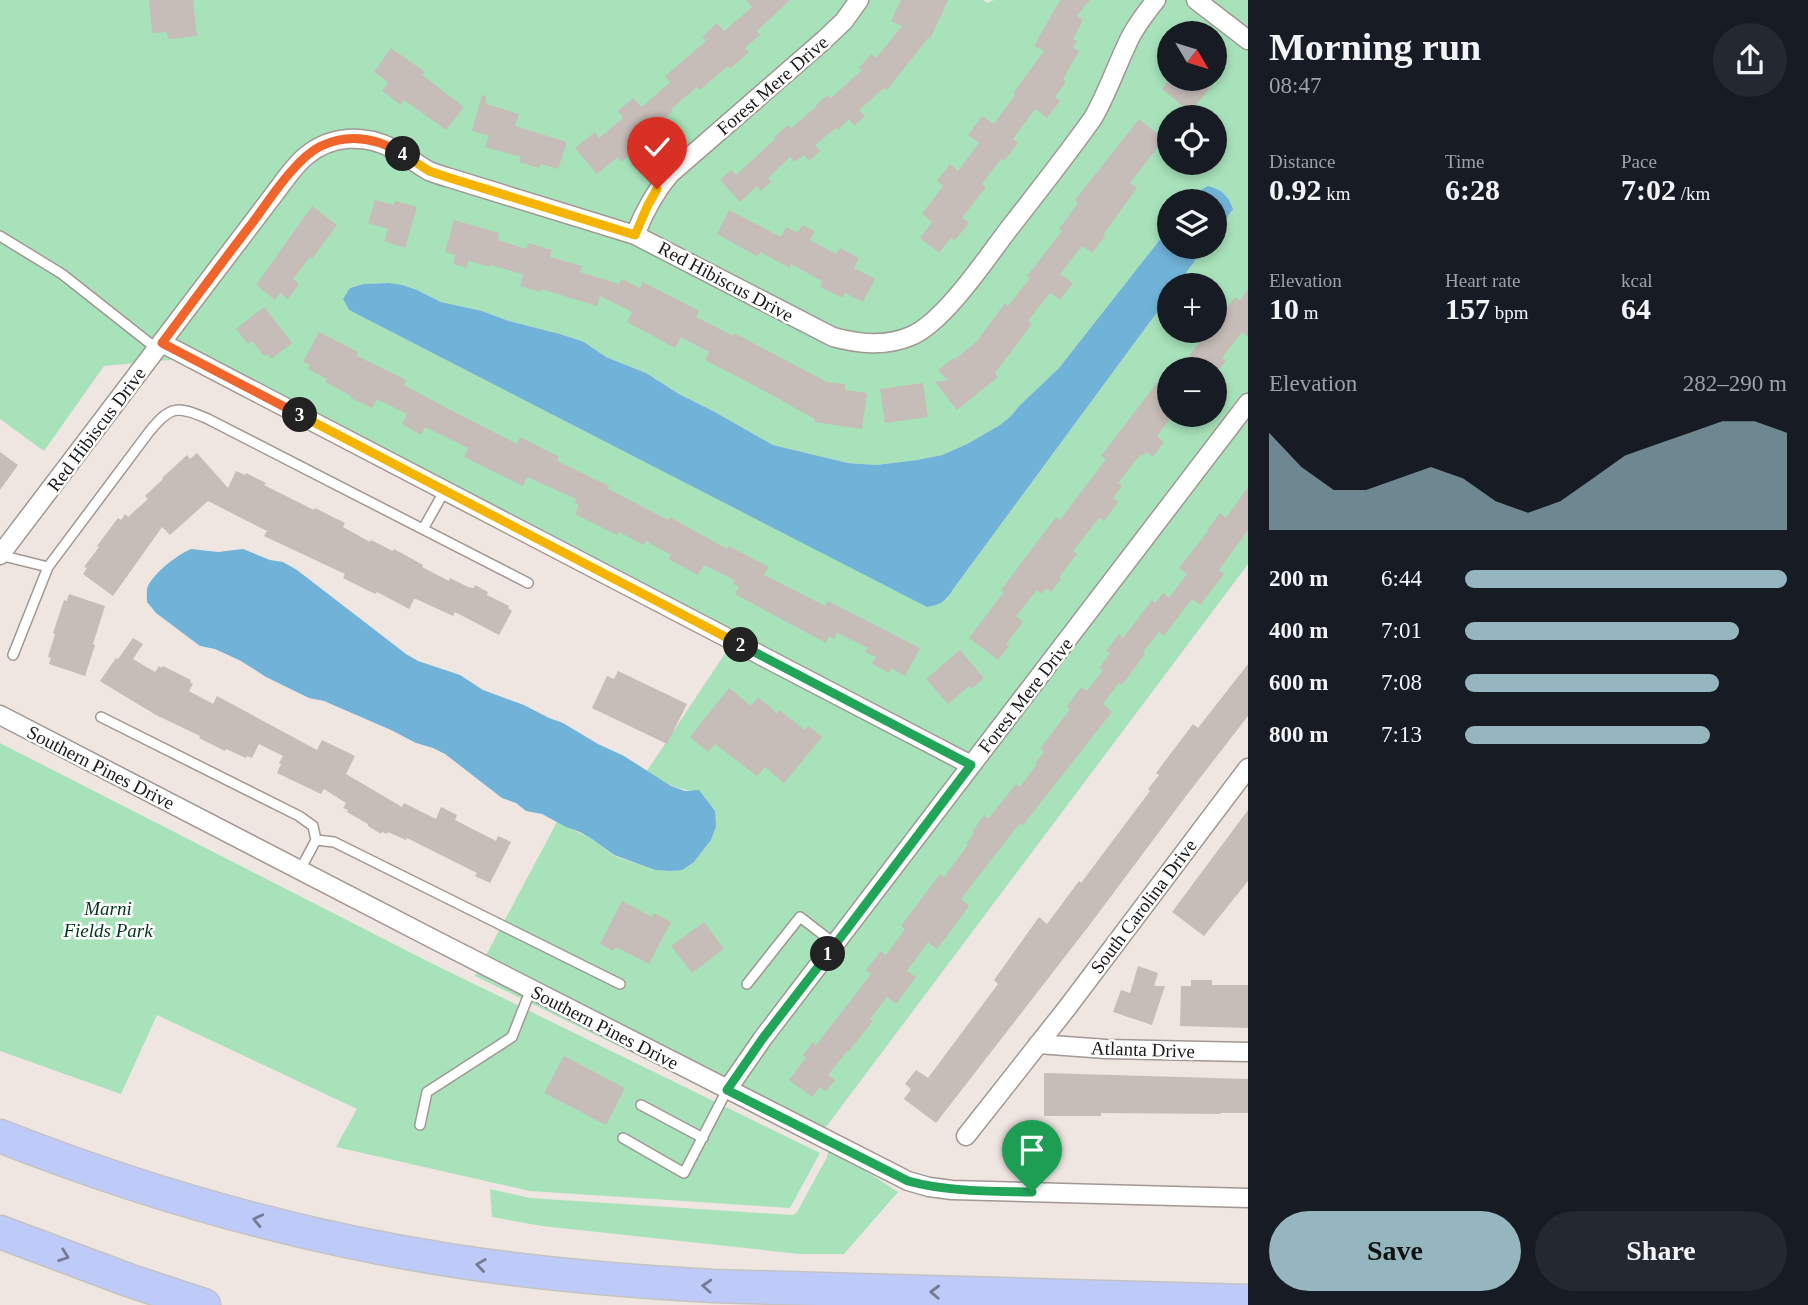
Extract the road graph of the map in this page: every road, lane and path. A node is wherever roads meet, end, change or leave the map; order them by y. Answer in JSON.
{"nodes":[{"id":1,"x":859,"y":0,"type":"edge"},
{"id":2,"x":1156,"y":0,"type":"edge"},
{"id":3,"x":1196,"y":0,"type":"edge"},
{"id":4,"x":1248,"y":40,"type":"edge"},
{"id":5,"x":635,"y":235,"type":"junction"},
{"id":6,"x":0,"y":236,"type":"edge"},
{"id":7,"x":159,"y":346,"type":"junction"},
{"id":8,"x":1248,"y":403,"type":"edge"},
{"id":9,"x":445,"y":490,"type":"junction"},
{"id":10,"x":423,"y":529,"type":"junction"},
{"id":11,"x":0,"y":555,"type":"edge"},
{"id":12,"x":48,"y":567,"type":"junction"},
{"id":13,"x":528,"y":583,"type":"dead end"},
{"id":14,"x":13,"y":655,"type":"dead end"},
{"id":15,"x":0,"y":715,"type":"edge"},
{"id":16,"x":101,"y":717,"type":"dead end"},
{"id":17,"x":971,"y":765,"type":"junction"},
{"id":18,"x":1248,"y":768,"type":"edge"},
{"id":19,"x":316,"y":840,"type":"junction"},
{"id":20,"x":300,"y":870,"type":"junction"},
{"id":21,"x":835,"y":944,"type":"junction"},
{"id":22,"x":620,"y":984,"type":"dead end"},
{"id":23,"x":747,"y":984,"type":"dead end"},
{"id":24,"x":531,"y":989,"type":"junction"},
{"id":25,"x":1038,"y":1044,"type":"junction"},
{"id":26,"x":1248,"y":1052,"type":"edge"},
{"id":27,"x":727,"y":1090,"type":"junction"},
{"id":28,"x":641,"y":1105,"type":"dead end"},
{"id":29,"x":420,"y":1125,"type":"dead end"},
{"id":30,"x":0,"y":1136,"type":"edge"},
{"id":31,"x":966,"y":1136,"type":"dead end"},
{"id":32,"x":622,"y":1138,"type":"dead end"},
{"id":33,"x":703,"y":1138,"type":"junction"},
{"id":34,"x":1248,"y":1198,"type":"edge"},
{"id":35,"x":0,"y":1232,"type":"edge"},
{"id":36,"x":1248,"y":1301,"type":"edge"},
{"id":37,"x":204,"y":1305,"type":"edge"}],
"edges":[{"from":1,"to":5,"type":"street","name":"Forest Mere Drive"},
{"from":2,"to":5,"type":"street","name":"Red Hibiscus Drive"},
{"from":3,"to":4,"type":"street"},
{"from":5,"to":7,"type":"street","name":"Red Hibiscus Drive"},
{"from":6,"to":7,"type":"lane"},
{"from":7,"to":9,"type":"street"},
{"from":7,"to":11,"type":"street","name":"Red Hibiscus Drive"},
{"from":8,"to":17,"type":"street","name":"Forest Mere Drive"},
{"from":9,"to":10,"type":"lane"},
{"from":9,"to":17,"type":"street"},
{"from":10,"to":12,"type":"lane"},
{"from":10,"to":13,"type":"lane"},
{"from":11,"to":12,"type":"lane"},
{"from":12,"to":14,"type":"lane"},
{"from":15,"to":20,"type":"street","name":"Southern Pines Drive"},
{"from":16,"to":19,"type":"lane"},
{"from":17,"to":21,"type":"street","name":"Forest Mere Drive"},
{"from":18,"to":25,"type":"street","name":"South Carolina Drive"},
{"from":19,"to":20,"type":"lane"},
{"from":19,"to":22,"type":"lane"},
{"from":20,"to":24,"type":"street","name":"Southern Pines Drive"},
{"from":21,"to":23,"type":"lane"},
{"from":21,"to":27,"type":"street","name":"Forest Mere Drive"},
{"from":24,"to":27,"type":"street","name":"Southern Pines Drive"},
{"from":24,"to":29,"type":"lane"},
{"from":25,"to":26,"type":"street","name":"Atlanta Drive"},
{"from":25,"to":31,"type":"street"},
{"from":27,"to":33,"type":"lane"},
{"from":27,"to":34,"type":"street","name":"Southern Pines Drive"},
{"from":28,"to":33,"type":"lane"},
{"from":36,"to":30,"type":"highway","one_way":true},
{"from":32,"to":33,"type":"lane"},
{"from":35,"to":37,"type":"highway","one_way":true}]}
